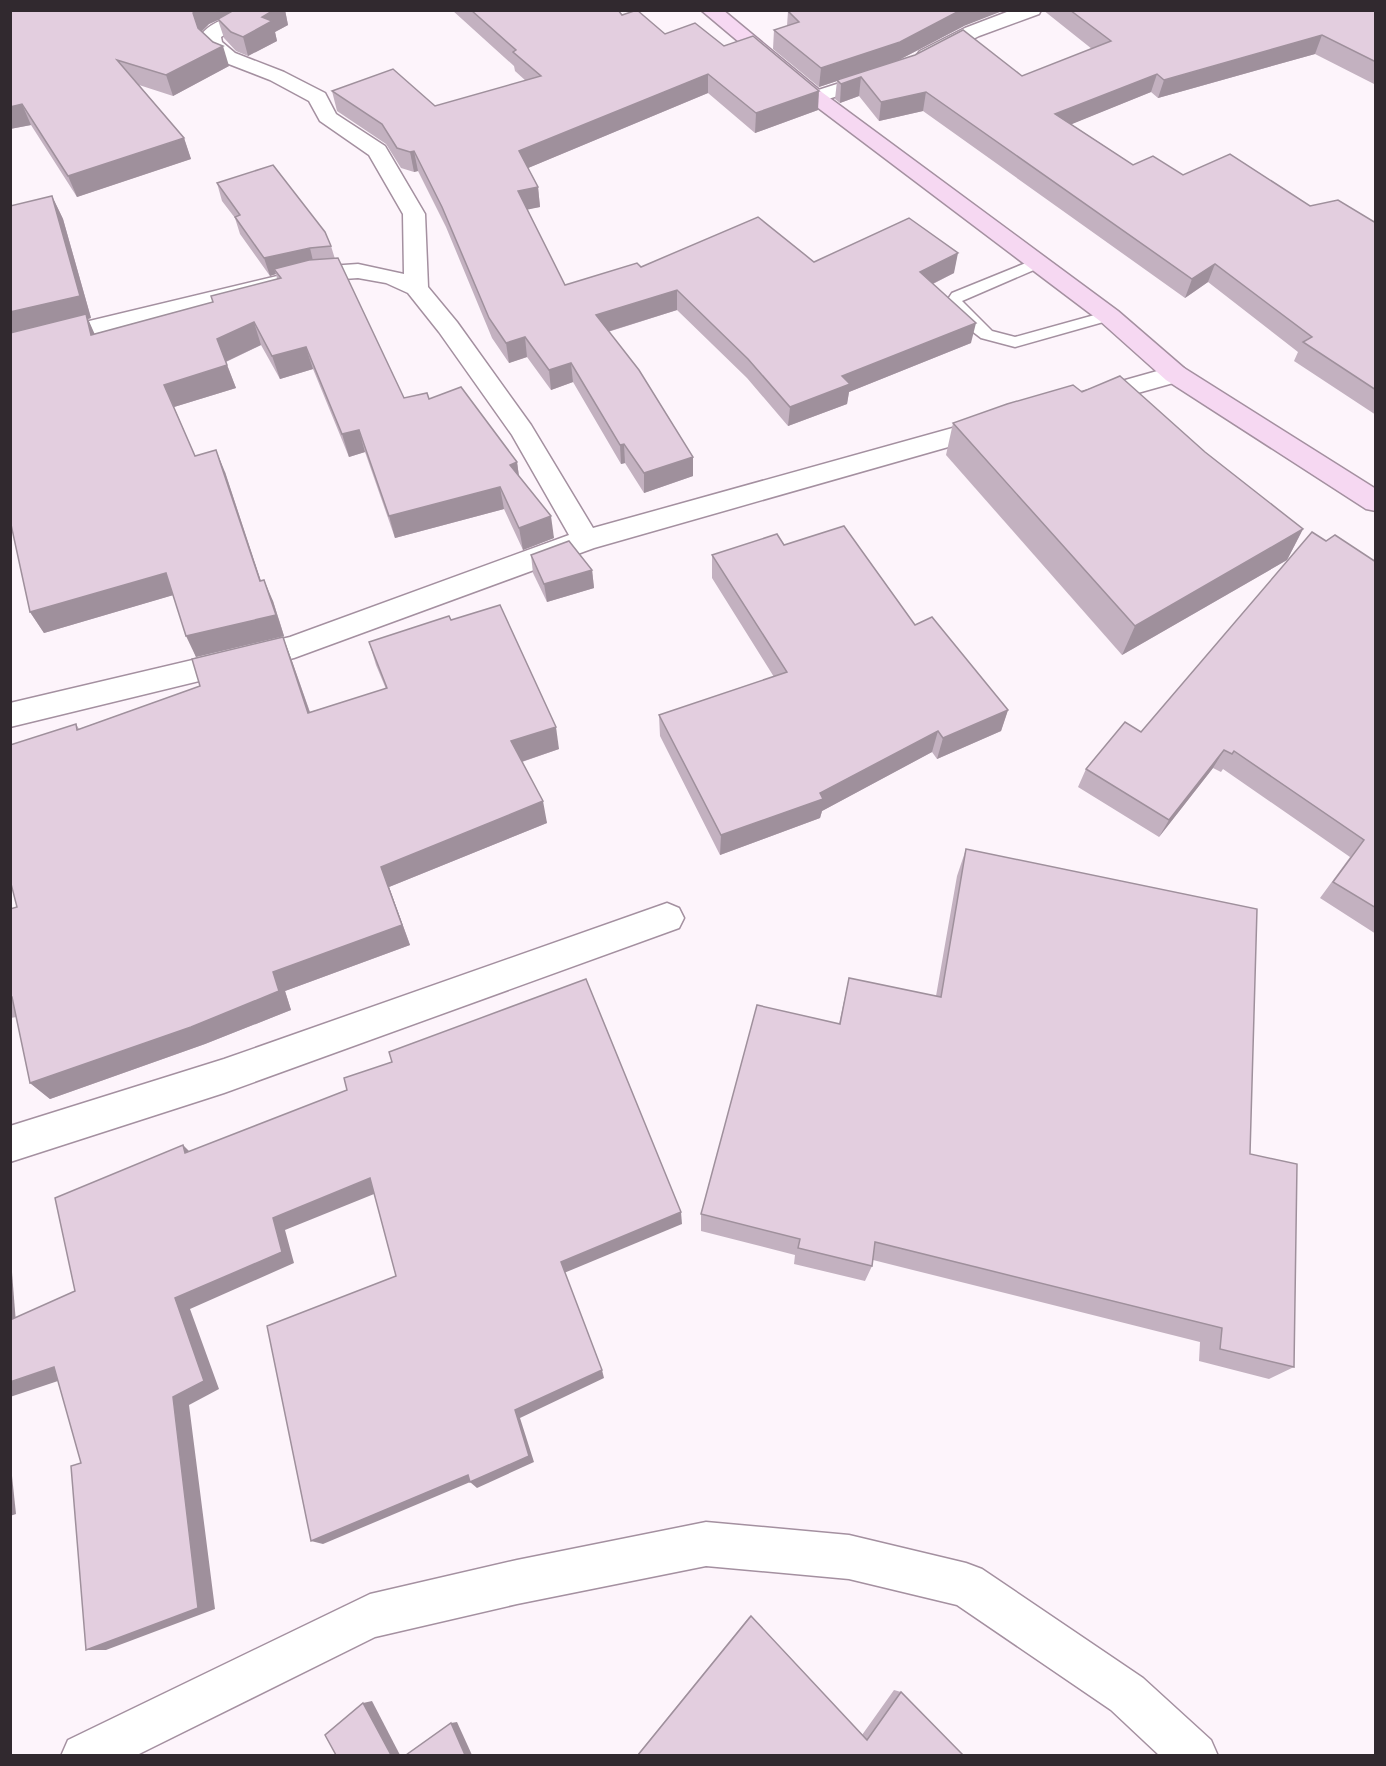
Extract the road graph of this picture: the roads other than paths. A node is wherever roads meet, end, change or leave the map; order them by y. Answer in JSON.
{"nodes":[{"id":1,"x":269,"y":10,"type":"edge"},
{"id":2,"x":710,"y":10,"type":"edge"},
{"id":3,"x":1032,"y":10,"type":"edge"},
{"id":4,"x":816,"y":98,"type":"junction"},
{"id":5,"x":1038,"y":263,"type":"junction"},
{"id":6,"x":416,"y":288,"type":"junction"},
{"id":7,"x":1109,"y":316,"type":"junction"},
{"id":8,"x":10,"y":348,"type":"edge"},
{"id":9,"x":1174,"y":374,"type":"junction"},
{"id":10,"x":1059,"y":407,"type":"edge"},
{"id":11,"x":1013,"y":420,"type":"edge"},
{"id":12,"x":1376,"y":502,"type":"edge"},
{"id":13,"x":586,"y":540,"type":"junction"},
{"id":14,"x":10,"y":715,"type":"edge"},
{"id":15,"x":667,"y":918,"type":"dead end"},
{"id":16,"x":10,"y":1144,"type":"edge"},
{"id":17,"x":84,"y":1755,"type":"edge"},
{"id":18,"x":1195,"y":1755,"type":"edge"}],
"edges":[{"from":1,"to":6,"type":"street"},
{"from":2,"to":4,"type":"main road"},
{"from":3,"to":4,"type":"street"},
{"from":4,"to":5,"type":"main road"},
{"from":5,"to":7,"type":"main road"},
{"from":5,"to":7,"type":"lane"},
{"from":6,"to":8,"type":"street"},
{"from":6,"to":13,"type":"street"},
{"from":7,"to":9,"type":"main road"},
{"from":9,"to":10,"type":"street"},
{"from":9,"to":12,"type":"main road"},
{"from":11,"to":13,"type":"street"},
{"from":13,"to":14,"type":"street"},
{"from":15,"to":16,"type":"street"},
{"from":17,"to":18,"type":"street"}]}
